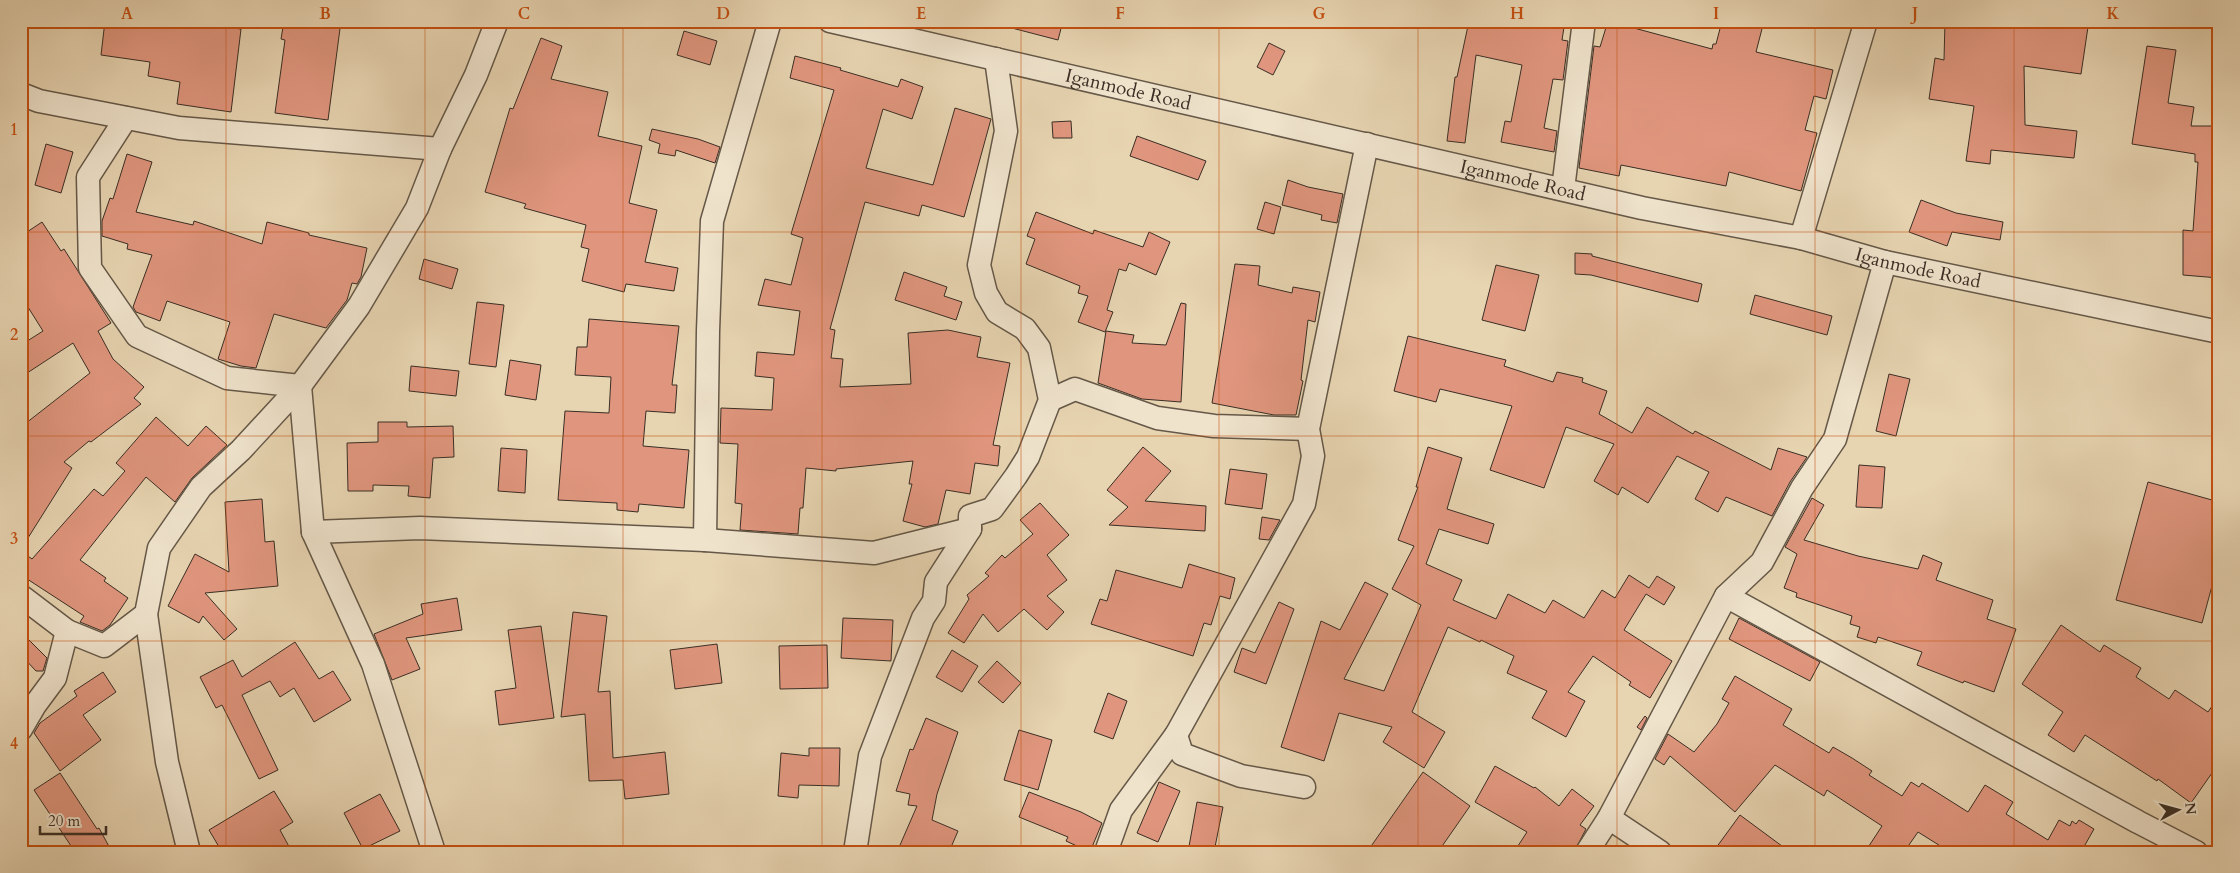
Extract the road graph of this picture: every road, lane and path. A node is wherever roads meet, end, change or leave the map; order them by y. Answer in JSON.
{"nodes":[{"id":1,"x":497,"y":21,"type":"edge"},
{"id":2,"x":770,"y":21,"type":"edge"},
{"id":3,"x":830,"y":21,"type":"edge"},
{"id":4,"x":1584,"y":21,"type":"edge"},
{"id":5,"x":1866,"y":21,"type":"edge"},
{"id":6,"x":996,"y":59,"type":"junction"},
{"id":7,"x":21,"y":94,"type":"edge"},
{"id":8,"x":126,"y":118,"type":"junction"},
{"id":9,"x":1367,"y":144,"type":"junction"},
{"id":10,"x":440,"y":149,"type":"junction"},
{"id":11,"x":1563,"y":189,"type":"junction"},
{"id":12,"x":1801,"y":238,"type":"junction"},
{"id":13,"x":1885,"y":262,"type":"junction"},
{"id":14,"x":2219,"y":332,"type":"edge"},
{"id":15,"x":300,"y":386,"type":"junction"},
{"id":16,"x":1050,"y":400,"type":"junction"},
{"id":17,"x":1308,"y":429,"type":"junction"},
{"id":18,"x":970,"y":529,"type":"junction"},
{"id":19,"x":313,"y":532,"type":"junction"},
{"id":20,"x":705,"y":540,"type":"junction"},
{"id":21,"x":21,"y":596,"type":"edge"},
{"id":22,"x":1726,"y":596,"type":"junction"},
{"id":23,"x":146,"y":614,"type":"junction"},
{"id":24,"x":67,"y":631,"type":"junction"},
{"id":25,"x":21,"y":729,"type":"edge"},
{"id":26,"x":1176,"y":735,"type":"junction"},
{"id":27,"x":1304,"y":787,"type":"dead end"},
{"id":28,"x":1609,"y":818,"type":"junction"},
{"id":29,"x":189,"y":852,"type":"edge"},
{"id":30,"x":434,"y":852,"type":"edge"},
{"id":31,"x":855,"y":852,"type":"edge"},
{"id":32,"x":1106,"y":852,"type":"edge"},
{"id":33,"x":1587,"y":852,"type":"edge"},
{"id":34,"x":1660,"y":852,"type":"edge"},
{"id":35,"x":2196,"y":852,"type":"edge"}],
"edges":[{"from":1,"to":10,"type":"street"},
{"from":2,"to":20,"type":"street"},
{"from":3,"to":6,"type":"street","name":"Iganmode Road"},
{"from":4,"to":11,"type":"street"},
{"from":5,"to":12,"type":"street"},
{"from":6,"to":9,"type":"street","name":"Iganmode Road"},
{"from":6,"to":16,"type":"street"},
{"from":7,"to":8,"type":"street"},
{"from":8,"to":10,"type":"street"},
{"from":8,"to":15,"type":"street"},
{"from":9,"to":11,"type":"street","name":"Iganmode Road"},
{"from":9,"to":17,"type":"street"},
{"from":10,"to":15,"type":"street"},
{"from":11,"to":12,"type":"street","name":"Iganmode Road"},
{"from":12,"to":13,"type":"street","name":"Iganmode Road"},
{"from":13,"to":14,"type":"street","name":"Iganmode Road"},
{"from":13,"to":22,"type":"street"},
{"from":15,"to":19,"type":"street"},
{"from":15,"to":23,"type":"street"},
{"from":16,"to":17,"type":"street"},
{"from":16,"to":18,"type":"street"},
{"from":17,"to":26,"type":"street"},
{"from":18,"to":20,"type":"street"},
{"from":18,"to":31,"type":"street"},
{"from":19,"to":20,"type":"street"},
{"from":19,"to":30,"type":"street"},
{"from":21,"to":24,"type":"street"},
{"from":22,"to":28,"type":"street"},
{"from":22,"to":35,"type":"street"},
{"from":23,"to":24,"type":"street"},
{"from":23,"to":29,"type":"street"},
{"from":24,"to":25,"type":"street"},
{"from":26,"to":27,"type":"street"},
{"from":26,"to":32,"type":"street"},
{"from":28,"to":33,"type":"street"},
{"from":28,"to":34,"type":"street"}]}
